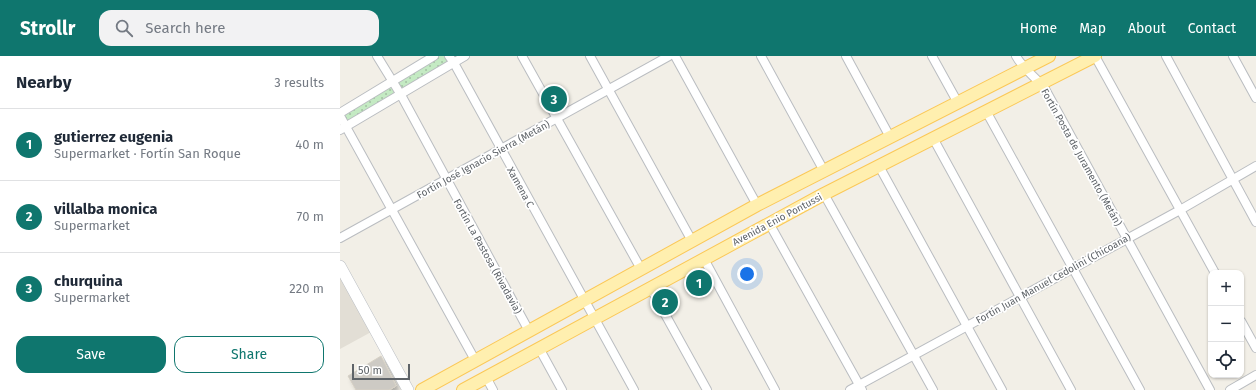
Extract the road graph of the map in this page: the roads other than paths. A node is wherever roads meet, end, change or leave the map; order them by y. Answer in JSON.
{"nodes":[{"id":1,"x":377,"y":56,"type":"edge"},
{"id":2,"x":434,"y":56,"type":"edge"},
{"id":3,"x":465,"y":56,"type":"edge"},
{"id":4,"x":522,"y":56,"type":"edge"},
{"id":5,"x":590,"y":56,"type":"edge"},
{"id":6,"x":668,"y":56,"type":"edge"},
{"id":7,"x":675,"y":56,"type":"edge"},
{"id":8,"x":761,"y":56,"type":"edge"},
{"id":9,"x":846,"y":56,"type":"edge"},
{"id":10,"x":932,"y":56,"type":"edge"},
{"id":11,"x":1016,"y":56,"type":"edge"},
{"id":12,"x":1049,"y":56,"type":"edge"},
{"id":13,"x":1095,"y":56,"type":"edge"},
{"id":14,"x":1166,"y":56,"type":"edge"},
{"id":15,"x":1233,"y":56,"type":"edge"},
{"id":16,"x":451,"y":59,"type":"edge"},
{"id":17,"x":1024,"y":69,"type":"junction"},
{"id":18,"x":392,"y":80,"type":"junction"},
{"id":19,"x":1040,"y":83,"type":"junction"},
{"id":20,"x":608,"y":90,"type":"junction"},
{"id":21,"x":400,"y":95,"type":"junction"},
{"id":22,"x":1256,"y":98,"type":"edge"},
{"id":23,"x":958,"y":103,"type":"junction"},
{"id":24,"x":986,"y":111,"type":"junction"},
{"id":25,"x":340,"y":112,"type":"edge"},
{"id":26,"x":340,"y":116,"type":"edge"},
{"id":27,"x":556,"y":118,"type":"junction"},
{"id":28,"x":343,"y":128,"type":"edge"},
{"id":29,"x":890,"y":137,"type":"junction"},
{"id":30,"x":933,"y":138,"type":"junction"},
{"id":31,"x":501,"y":150,"type":"junction"},
{"id":32,"x":879,"y":166,"type":"junction"},
{"id":33,"x":1256,"y":166,"type":"edge"},
{"id":34,"x":824,"y":171,"type":"junction"},
{"id":35,"x":1233,"y":179,"type":"junction"},
{"id":36,"x":446,"y":180,"type":"junction"},
{"id":37,"x":824,"y":194,"type":"junction"},
{"id":38,"x":757,"y":205,"type":"junction"},
{"id":39,"x":392,"y":210,"type":"junction"},
{"id":40,"x":1180,"y":210,"type":"junction"},
{"id":41,"x":1256,"y":222,"type":"edge"},
{"id":42,"x":769,"y":223,"type":"junction"},
{"id":43,"x":340,"y":238,"type":"edge"},
{"id":44,"x":1127,"y":238,"type":"junction"},
{"id":45,"x":692,"y":241,"type":"junction"},
{"id":46,"x":704,"y":259,"type":"junction"},
{"id":47,"x":340,"y":266,"type":"edge"},
{"id":48,"x":1073,"y":268,"type":"junction"},
{"id":49,"x":641,"y":269,"type":"junction"},
{"id":50,"x":1213,"y":270,"type":"edge"},
{"id":51,"x":650,"y":287,"type":"junction"},
{"id":52,"x":1020,"y":296,"type":"junction"},
{"id":53,"x":585,"y":300,"type":"junction"},
{"id":54,"x":594,"y":317,"type":"junction"},
{"id":55,"x":966,"y":326,"type":"junction"},
{"id":56,"x":1244,"y":326,"type":"edge"},
{"id":57,"x":529,"y":331,"type":"junction"},
{"id":58,"x":539,"y":348,"type":"junction"},
{"id":59,"x":1256,"y":348,"type":"edge"},
{"id":60,"x":914,"y":355,"type":"junction"},
{"id":61,"x":475,"y":360,"type":"junction"},
{"id":62,"x":1256,"y":375,"type":"edge"},
{"id":63,"x":486,"y":377,"type":"junction"},
{"id":64,"x":860,"y":387,"type":"edge"},
{"id":65,"x":408,"y":390,"type":"edge"},
{"id":66,"x":422,"y":390,"type":"edge"},
{"id":67,"x":463,"y":390,"type":"edge"},
{"id":68,"x":493,"y":390,"type":"edge"},
{"id":69,"x":562,"y":390,"type":"edge"},
{"id":70,"x":634,"y":390,"type":"edge"},
{"id":71,"x":707,"y":390,"type":"edge"},
{"id":72,"x":775,"y":390,"type":"edge"},
{"id":73,"x":850,"y":390,"type":"edge"},
{"id":74,"x":933,"y":390,"type":"edge"},
{"id":75,"x":1002,"y":390,"type":"edge"},
{"id":76,"x":1071,"y":390,"type":"edge"},
{"id":77,"x":1140,"y":390,"type":"edge"},
{"id":78,"x":1210,"y":390,"type":"edge"},
{"id":79,"x":1230,"y":390,"type":"edge"}],
"edges":[{"from":1,"to":18,"type":"street","name":"Fortín La Pastosa (Rivadavia)"},
{"from":2,"to":18,"type":"street"},
{"from":3,"to":16,"type":"street"},
{"from":4,"to":27,"type":"street"},
{"from":5,"to":20,"type":"street"},
{"from":6,"to":20,"type":"street","name":"Fortín José Ignacio Sierra (Metán)"},
{"from":7,"to":38,"type":"street"},
{"from":8,"to":34,"type":"street"},
{"from":9,"to":29,"type":"street"},
{"from":10,"to":23,"type":"street"},
{"from":11,"to":17,"type":"street","name":"Fortín Posta de Juramento (Metán)"},
{"from":12,"to":17,"type":"main road","name":"Avenida Enio Pontussi"},
{"from":13,"to":19,"type":"main road","name":"Avenida Enio Pontussi"},
{"from":13,"to":40,"type":"street"},
{"from":14,"to":35,"type":"street"},
{"from":15,"to":22,"type":"street"},
{"from":16,"to":21,"type":"street"},
{"from":16,"to":31,"type":"street","name":"Xamena C"},
{"from":17,"to":19,"type":"street","name":"Fortín Posta de Juramento (Metán)"},
{"from":17,"to":23,"type":"main road","name":"Avenida Enio Pontussi"},
{"from":18,"to":21,"type":"street","name":"Fortín La Pastosa (Rivadavia)"},
{"from":18,"to":25,"type":"street"},
{"from":19,"to":24,"type":"main road","name":"Avenida Enio Pontussi"},
{"from":19,"to":44,"type":"street","name":"Fortín Posta de Juramento (Metán)"},
{"from":20,"to":27,"type":"street","name":"Fortín José Ignacio Sierra (Metán)"},
{"from":20,"to":45,"type":"street"},
{"from":21,"to":28,"type":"street"},
{"from":21,"to":36,"type":"street","name":"Fortín La Pastosa (Rivadavia)"},
{"from":23,"to":29,"type":"main road","name":"Avenida Enio Pontussi"},
{"from":24,"to":30,"type":"main road","name":"Avenida Enio Pontussi"},
{"from":24,"to":48,"type":"street"},
{"from":26,"to":28,"type":"street"},
{"from":27,"to":31,"type":"street","name":"Fortín José Ignacio Sierra (Metán)"},
{"from":27,"to":49,"type":"street"},
{"from":28,"to":39,"type":"street"},
{"from":29,"to":34,"type":"main road","name":"Avenida Enio Pontussi"},
{"from":30,"to":32,"type":"main road","name":"Avenida Enio Pontussi"},
{"from":30,"to":52,"type":"street"},
{"from":31,"to":36,"type":"street","name":"Fortín José Ignacio Sierra (Metán)"},
{"from":31,"to":53,"type":"street","name":"Xamena C"},
{"from":32,"to":37,"type":"main road","name":"Avenida Enio Pontussi"},
{"from":32,"to":55,"type":"street"},
{"from":33,"to":35,"type":"street","name":"Fortín Juan Manuel Cedolini (Chicoana)"},
{"from":34,"to":38,"type":"main road","name":"Avenida Enio Pontussi"},
{"from":35,"to":40,"type":"street","name":"Fortín Juan Manuel Cedolini (Chicoana)"},
{"from":35,"to":41,"type":"street"},
{"from":36,"to":39,"type":"street","name":"Fortín José Ignacio Sierra (Metán)"},
{"from":36,"to":57,"type":"street","name":"Fortín La Pastosa (Rivadavia)"},
{"from":37,"to":42,"type":"main road","name":"Avenida Enio Pontussi"},
{"from":37,"to":60,"type":"street"},
{"from":38,"to":45,"type":"main road","name":"Avenida Enio Pontussi"},
{"from":39,"to":43,"type":"street","name":"Fortín José Ignacio Sierra (Metán)"},
{"from":39,"to":61,"type":"street"},
{"from":40,"to":44,"type":"street","name":"Fortín Juan Manuel Cedolini (Chicoana)"},
{"from":40,"to":50,"type":"street"},
{"from":42,"to":46,"type":"main road","name":"Avenida Enio Pontussi"},
{"from":42,"to":64,"type":"street"},
{"from":44,"to":48,"type":"street","name":"Fortín Juan Manuel Cedolini (Chicoana)"},
{"from":44,"to":78,"type":"street","name":"Fortín Posta de Juramento (Metán)"},
{"from":45,"to":49,"type":"main road","name":"Avenida Enio Pontussi"},
{"from":46,"to":51,"type":"main road","name":"Avenida Enio Pontussi"},
{"from":46,"to":72,"type":"street"},
{"from":47,"to":65,"type":"street"},
{"from":48,"to":52,"type":"street","name":"Fortín Juan Manuel Cedolini (Chicoana)"},
{"from":48,"to":77,"type":"street"},
{"from":49,"to":53,"type":"main road","name":"Avenida Enio Pontussi"},
{"from":51,"to":54,"type":"main road","name":"Avenida Enio Pontussi"},
{"from":51,"to":71,"type":"street"},
{"from":52,"to":55,"type":"street","name":"Fortín Juan Manuel Cedolini (Chicoana)"},
{"from":52,"to":76,"type":"street"},
{"from":53,"to":54,"type":"street","name":"Xamena C"},
{"from":53,"to":57,"type":"main road","name":"Avenida Enio Pontussi"},
{"from":54,"to":58,"type":"main road","name":"Avenida Enio Pontussi"},
{"from":54,"to":70,"type":"street","name":"Xamena C"},
{"from":55,"to":60,"type":"street","name":"Fortín Juan Manuel Cedolini (Chicoana)"},
{"from":55,"to":75,"type":"street"},
{"from":56,"to":59,"type":"street"},
{"from":57,"to":61,"type":"main road","name":"Avenida Enio Pontussi"},
{"from":58,"to":63,"type":"main road","name":"Avenida Enio Pontussi"},
{"from":58,"to":69,"type":"street"},
{"from":60,"to":64,"type":"street","name":"Fortín Juan Manuel Cedolini (Chicoana)"},
{"from":60,"to":74,"type":"street"},
{"from":61,"to":66,"type":"main road","name":"Avenida Enio Pontussi"},
{"from":62,"to":79,"type":"street"},
{"from":63,"to":67,"type":"main road","name":"Avenida Enio Pontussi"},
{"from":63,"to":68,"type":"street"},
{"from":64,"to":73,"type":"street","name":"Fortín Juan Manuel Cedolini (Chicoana)"}]}
